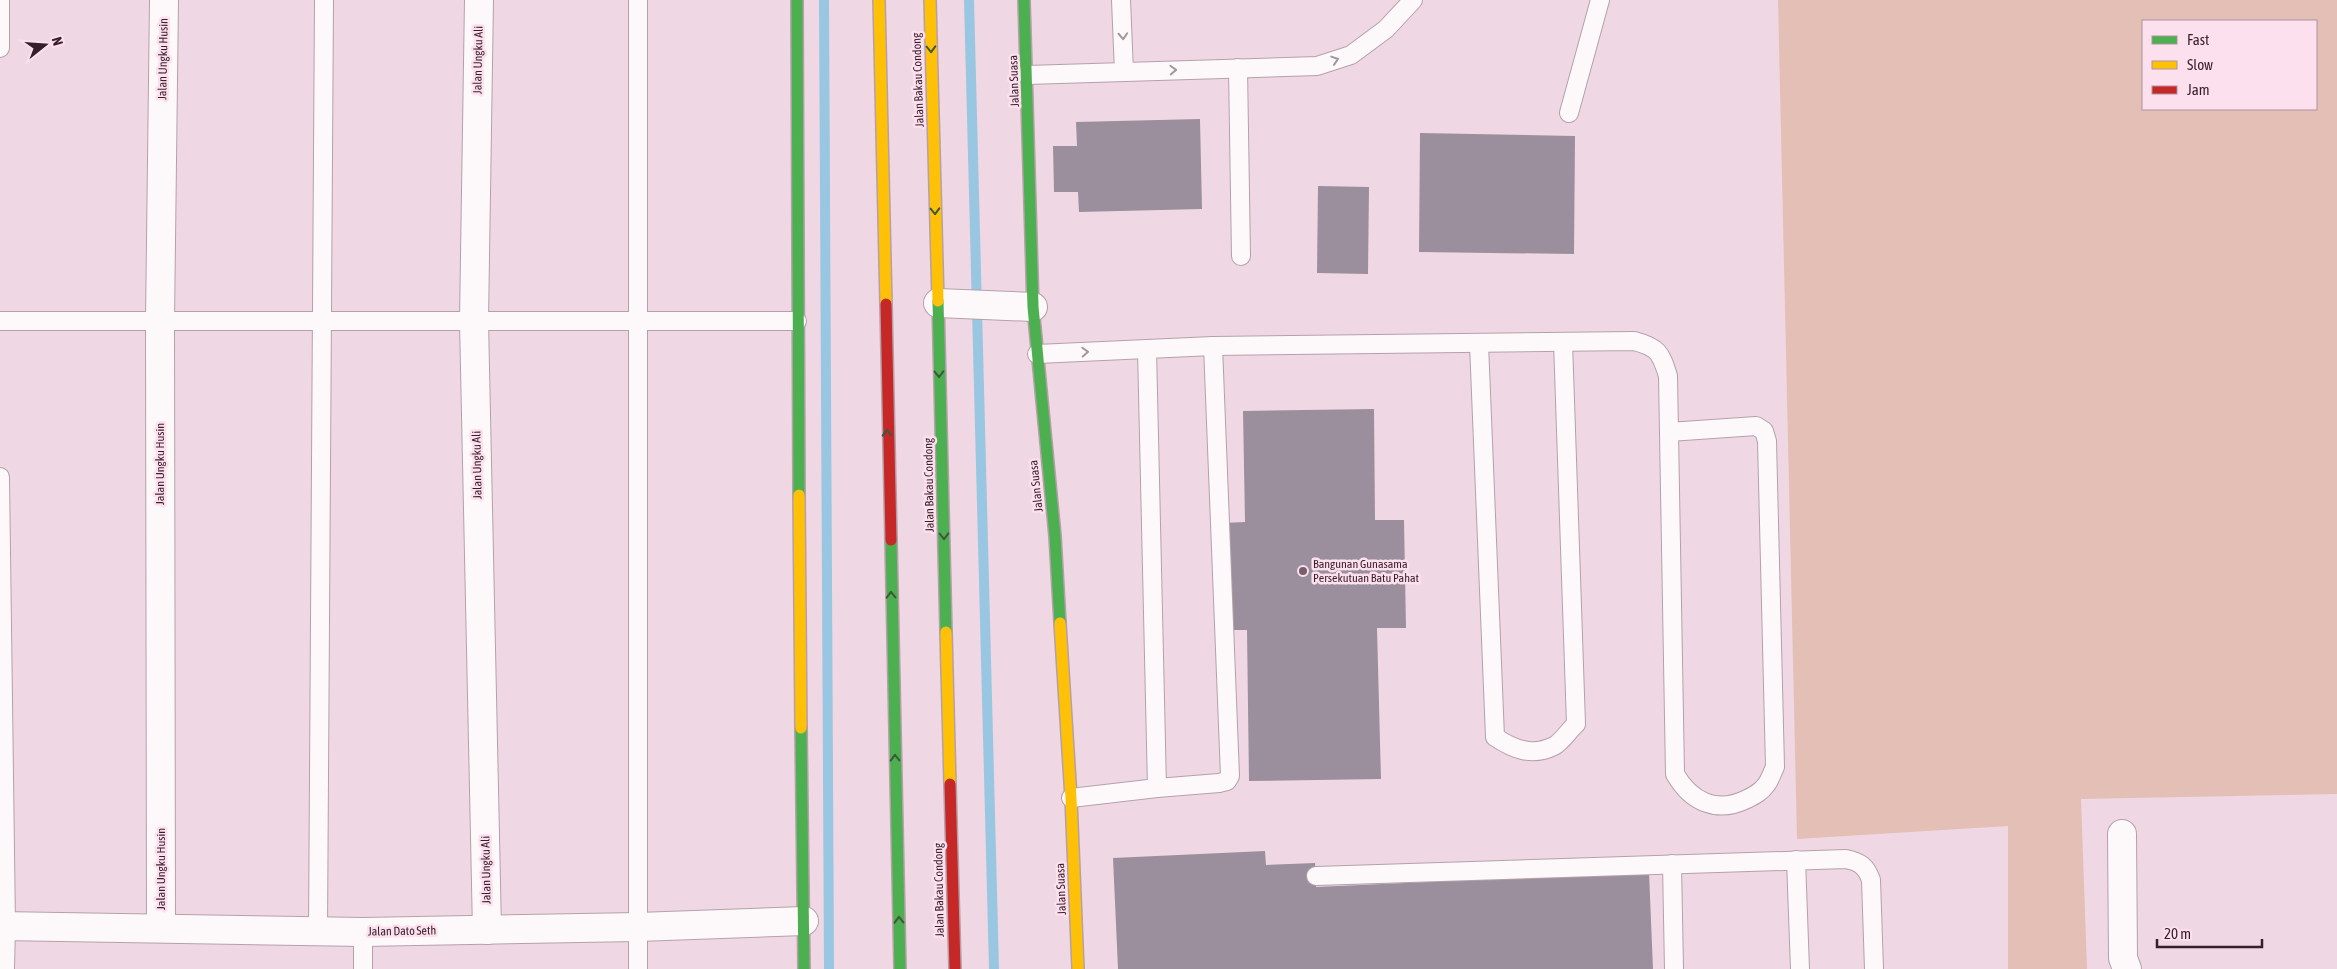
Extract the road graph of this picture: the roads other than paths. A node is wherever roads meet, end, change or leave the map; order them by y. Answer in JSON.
{"nodes":[{"id":1,"x":0,"y":0,"type":"edge"},
{"id":2,"x":164,"y":0,"type":"edge"},
{"id":3,"x":324,"y":0,"type":"edge"},
{"id":4,"x":479,"y":0,"type":"edge"},
{"id":5,"x":638,"y":0,"type":"edge"},
{"id":6,"x":797,"y":0,"type":"edge"},
{"id":7,"x":879,"y":0,"type":"edge"},
{"id":8,"x":930,"y":0,"type":"edge"},
{"id":9,"x":1024,"y":0,"type":"edge"},
{"id":10,"x":1121,"y":0,"type":"edge"},
{"id":11,"x":1413,"y":0,"type":"edge"},
{"id":12,"x":1600,"y":0,"type":"edge"},
{"id":13,"x":0,"y":48,"type":"edge"},
{"id":14,"x":1238,"y":68,"type":"junction"},
{"id":15,"x":1124,"y":72,"type":"junction"},
{"id":16,"x":1028,"y":75,"type":"junction"},
{"id":17,"x":1569,"y":113,"type":"dead end"},
{"id":18,"x":1241,"y":256,"type":"dead end"},
{"id":19,"x":938,"y":303,"type":"junction"},
{"id":20,"x":1033,"y":306,"type":"junction"},
{"id":21,"x":0,"y":321,"type":"edge"},
{"id":22,"x":160,"y":321,"type":"junction"},
{"id":23,"x":322,"y":321,"type":"junction"},
{"id":24,"x":797,"y":321,"type":"junction"},
{"id":25,"x":474,"y":322,"type":"junction"},
{"id":26,"x":638,"y":322,"type":"junction"},
{"id":27,"x":1563,"y":342,"type":"junction"},
{"id":28,"x":1479,"y":344,"type":"junction"},
{"id":29,"x":1213,"y":346,"type":"junction"},
{"id":30,"x":1148,"y":349,"type":"junction"},
{"id":31,"x":1037,"y":354,"type":"junction"},
{"id":32,"x":1669,"y":432,"type":"junction"},
{"id":33,"x":0,"y":477,"type":"edge"},
{"id":34,"x":1157,"y":788,"type":"junction"},
{"id":35,"x":1071,"y":798,"type":"junction"},
{"id":36,"x":2122,"y":834,"type":"dead end"},
{"id":37,"x":1796,"y":860,"type":"junction"},
{"id":38,"x":1672,"y":864,"type":"junction"},
{"id":39,"x":1316,"y":876,"type":"dead end"},
{"id":40,"x":804,"y":921,"type":"junction"},
{"id":41,"x":3,"y":926,"type":"edge"},
{"id":42,"x":638,"y":927,"type":"junction"},
{"id":43,"x":161,"y":928,"type":"junction"},
{"id":44,"x":487,"y":930,"type":"junction"},
{"id":45,"x":318,"y":931,"type":"junction"},
{"id":46,"x":363,"y":932,"type":"junction"},
{"id":47,"x":5,"y":969,"type":"edge"},
{"id":48,"x":363,"y":969,"type":"edge"},
{"id":49,"x":638,"y":969,"type":"edge"},
{"id":50,"x":804,"y":969,"type":"edge"},
{"id":51,"x":900,"y":969,"type":"edge"},
{"id":52,"x":955,"y":969,"type":"edge"},
{"id":53,"x":1078,"y":969,"type":"edge"},
{"id":54,"x":1674,"y":969,"type":"edge"},
{"id":55,"x":1800,"y":969,"type":"edge"},
{"id":56,"x":1874,"y":969,"type":"edge"},
{"id":57,"x":2127,"y":969,"type":"edge"}],
"edges":[{"from":1,"to":13,"type":"lane"},
{"from":2,"to":22,"type":"street","name":"Jalan Ungku Husin"},
{"from":3,"to":23,"type":"lane"},
{"from":4,"to":25,"type":"street","name":"Jalan Ungku Ali"},
{"from":5,"to":26,"type":"lane"},
{"from":6,"to":24,"type":"street"},
{"from":51,"to":7,"type":"street","one_way":true},
{"from":8,"to":19,"type":"street","name":"Jalan Bakau Condong","one_way":true},
{"from":9,"to":16,"type":"street","name":"Jalan Suasa"},
{"from":10,"to":15,"type":"lane","one_way":true},
{"from":14,"to":11,"type":"lane","one_way":true},
{"from":12,"to":17,"type":"lane"},
{"from":15,"to":14,"type":"lane","one_way":true},
{"from":14,"to":18,"type":"lane"},
{"from":15,"to":16,"type":"lane"},
{"from":16,"to":20,"type":"street","name":"Jalan Suasa"},
{"from":19,"to":20,"type":"street"},
{"from":19,"to":52,"type":"street","name":"Jalan Bakau Condong","one_way":true},
{"from":20,"to":31,"type":"street","name":"Jalan Suasa"},
{"from":21,"to":22,"type":"lane"},
{"from":22,"to":23,"type":"lane"},
{"from":22,"to":43,"type":"street","name":"Jalan Ungku Husin"},
{"from":23,"to":25,"type":"lane"},
{"from":23,"to":45,"type":"lane"},
{"from":24,"to":26,"type":"lane"},
{"from":24,"to":40,"type":"street"},
{"from":25,"to":26,"type":"lane"},
{"from":25,"to":44,"type":"street","name":"Jalan Ungku Ali"},
{"from":26,"to":42,"type":"lane"},
{"from":27,"to":28,"type":"lane"},
{"from":27,"to":28,"type":"lane"},
{"from":27,"to":32,"type":"lane"},
{"from":28,"to":29,"type":"lane"},
{"from":29,"to":30,"type":"lane"},
{"from":29,"to":34,"type":"lane"},
{"from":31,"to":30,"type":"lane","one_way":true},
{"from":30,"to":34,"type":"lane"},
{"from":31,"to":35,"type":"street","name":"Jalan Suasa"},
{"from":32,"to":32,"type":"lane"},
{"from":33,"to":41,"type":"lane"},
{"from":34,"to":35,"type":"lane"},
{"from":35,"to":53,"type":"street","name":"Jalan Suasa"},
{"from":36,"to":57,"type":"street"},
{"from":37,"to":38,"type":"lane"},
{"from":37,"to":55,"type":"lane"},
{"from":37,"to":56,"type":"lane"},
{"from":38,"to":39,"type":"lane"},
{"from":38,"to":54,"type":"lane"},
{"from":40,"to":42,"type":"street","name":"Jalan Dato Seth"},
{"from":40,"to":50,"type":"street"},
{"from":41,"to":43,"type":"street","name":"Jalan Dato Seth"},
{"from":41,"to":47,"type":"lane"},
{"from":42,"to":44,"type":"street","name":"Jalan Dato Seth"},
{"from":42,"to":49,"type":"lane"},
{"from":43,"to":45,"type":"street","name":"Jalan Dato Seth"},
{"from":44,"to":46,"type":"street","name":"Jalan Dato Seth"},
{"from":45,"to":46,"type":"street","name":"Jalan Dato Seth"},
{"from":46,"to":48,"type":"lane"}]}
